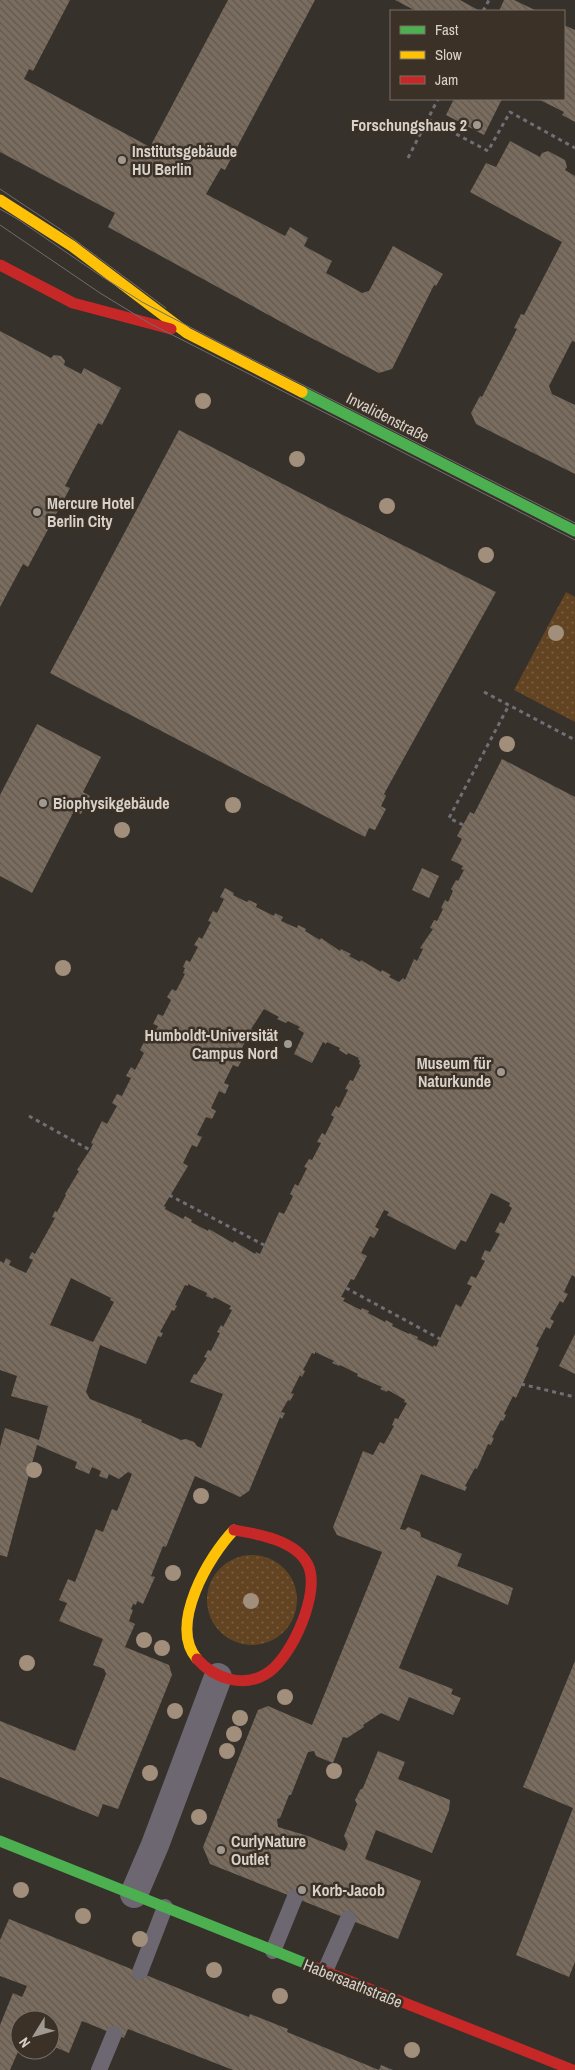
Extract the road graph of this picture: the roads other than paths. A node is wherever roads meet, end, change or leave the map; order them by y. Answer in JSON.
{"nodes":[{"id":1,"x":0,"y":200,"type":"edge"},
{"id":2,"x":0,"y":265,"type":"edge"},
{"id":3,"x":187,"y":333,"type":"junction"},
{"id":4,"x":575,"y":530,"type":"edge"},
{"id":5,"x":218,"y":1677,"type":"junction"},
{"id":6,"x":0,"y":1841,"type":"edge"},
{"id":7,"x":134,"y":1894,"type":"junction"},
{"id":8,"x":295,"y":1897,"type":"dead end"},
{"id":9,"x":165,"y":1908,"type":"junction"},
{"id":10,"x":348,"y":1918,"type":"dead end"},
{"id":11,"x":274,"y":1951,"type":"junction"},
{"id":12,"x":325,"y":1971,"type":"junction"},
{"id":13,"x":140,"y":1972,"type":"dead end"},
{"id":14,"x":114,"y":2034,"type":"dead end"},
{"id":15,"x":99,"y":2070,"type":"edge"},
{"id":16,"x":573,"y":2070,"type":"edge"}],
"edges":[{"from":1,"to":3,"type":"street","name":"Invalidenstraße"},
{"from":2,"to":3,"type":"street","name":"Invalidenstraße"},
{"from":3,"to":4,"type":"street","name":"Invalidenstraße"},
{"from":5,"to":5,"type":"street"},
{"from":5,"to":7,"type":"street"},
{"from":6,"to":7,"type":"street","name":"Habersaathstraße"},
{"from":7,"to":9,"type":"street","name":"Habersaathstraße"},
{"from":8,"to":11,"type":"lane"},
{"from":9,"to":11,"type":"street","name":"Habersaathstraße"},
{"from":9,"to":13,"type":"lane"},
{"from":10,"to":12,"type":"lane"},
{"from":11,"to":12,"type":"street","name":"Habersaathstraße"},
{"from":12,"to":16,"type":"street","name":"Habersaathstraße"},
{"from":14,"to":15,"type":"lane"}]}
